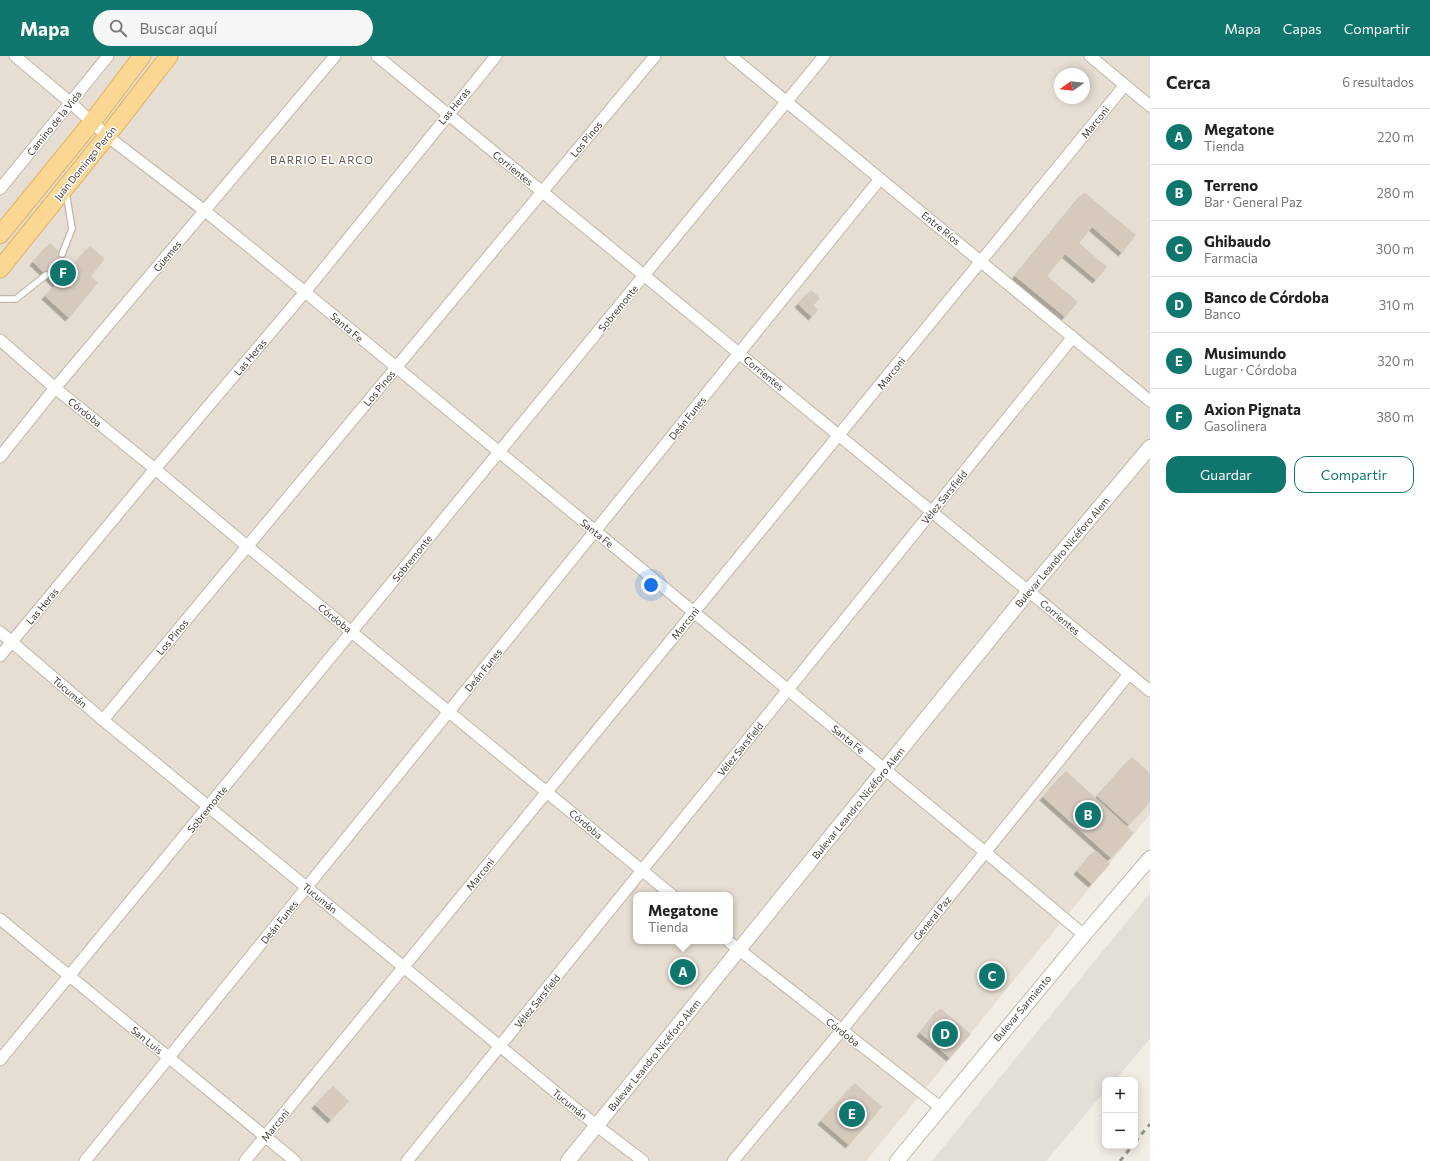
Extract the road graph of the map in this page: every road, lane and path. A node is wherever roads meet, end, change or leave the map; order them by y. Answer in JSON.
{"nodes":[{"id":1,"x":15,"y":56,"type":"edge"},
{"id":2,"x":108,"y":56,"type":"edge"},
{"id":3,"x":142,"y":56,"type":"edge"},
{"id":4,"x":169,"y":56,"type":"edge"},
{"id":5,"x":335,"y":56,"type":"edge"},
{"id":6,"x":377,"y":56,"type":"edge"},
{"id":7,"x":496,"y":56,"type":"edge"},
{"id":8,"x":655,"y":56,"type":"edge"},
{"id":9,"x":731,"y":56,"type":"edge"},
{"id":10,"x":824,"y":56,"type":"edge"},
{"id":11,"x":1090,"y":56,"type":"edge"},
{"id":12,"x":1125,"y":85,"type":"junction"},
{"id":13,"x":787,"y":102,"type":"junction"},
{"id":14,"x":71,"y":103,"type":"junction"},
{"id":15,"x":1150,"y":106,"type":"edge"},
{"id":16,"x":448,"y":114,"type":"junction"},
{"id":17,"x":92,"y":122,"type":"junction"},
{"id":18,"x":107,"y":136,"type":"junction"},
{"id":19,"x":880,"y":179,"type":"junction"},
{"id":20,"x":65,"y":188,"type":"junction"},
{"id":21,"x":0,"y":189,"type":"edge"},
{"id":22,"x":543,"y":192,"type":"junction"},
{"id":23,"x":205,"y":211,"type":"junction"},
{"id":24,"x":0,"y":235,"type":"edge"},
{"id":25,"x":62,"y":254,"type":"dead end"},
{"id":26,"x":982,"y":262,"type":"junction"},
{"id":27,"x":0,"y":269,"type":"edge"},
{"id":28,"x":46,"y":274,"type":"dead end"},
{"id":29,"x":644,"y":276,"type":"junction"},
{"id":30,"x":305,"y":292,"type":"junction"},
{"id":31,"x":0,"y":300,"type":"edge"},
{"id":32,"x":1073,"y":337,"type":"junction"},
{"id":33,"x":0,"y":340,"type":"edge"},
{"id":34,"x":739,"y":353,"type":"junction"},
{"id":35,"x":396,"y":368,"type":"junction"},
{"id":36,"x":55,"y":388,"type":"junction"},
{"id":37,"x":1150,"y":400,"type":"edge"},
{"id":38,"x":839,"y":435,"type":"junction"},
{"id":39,"x":1150,"y":447,"type":"edge"},
{"id":40,"x":499,"y":453,"type":"junction"},
{"id":41,"x":0,"y":457,"type":"edge"},
{"id":42,"x":155,"y":469,"type":"junction"},
{"id":43,"x":932,"y":512,"type":"junction"},
{"id":44,"x":595,"y":531,"type":"junction"},
{"id":45,"x":248,"y":547,"type":"junction"},
{"id":46,"x":1029,"y":591,"type":"junction"},
{"id":47,"x":694,"y":612,"type":"junction"},
{"id":48,"x":0,"y":632,"type":"edge"},
{"id":49,"x":352,"y":632,"type":"junction"},
{"id":50,"x":12,"y":641,"type":"junction"},
{"id":51,"x":0,"y":656,"type":"edge"},
{"id":52,"x":1129,"y":674,"type":"junction"},
{"id":53,"x":788,"y":690,"type":"junction"},
{"id":54,"x":1150,"y":691,"type":"edge"},
{"id":55,"x":449,"y":712,"type":"junction"},
{"id":56,"x":103,"y":720,"type":"junction"},
{"id":57,"x":885,"y":769,"type":"junction"},
{"id":58,"x":547,"y":792,"type":"junction"},
{"id":59,"x":208,"y":807,"type":"junction"},
{"id":60,"x":985,"y":852,"type":"junction"},
{"id":61,"x":1150,"y":858,"type":"edge"},
{"id":62,"x":642,"y":870,"type":"junction"},
{"id":63,"x":307,"y":888,"type":"junction"},
{"id":64,"x":668,"y":892,"type":"edge"},
{"id":65,"x":0,"y":919,"type":"edge"},
{"id":66,"x":1084,"y":935,"type":"junction"},
{"id":67,"x":734,"y":945,"type":"edge"},
{"id":68,"x":404,"y":967,"type":"junction"},
{"id":69,"x":69,"y":976,"type":"junction"},
{"id":70,"x":841,"y":1031,"type":"junction"},
{"id":71,"x":500,"y":1046,"type":"junction"},
{"id":72,"x":169,"y":1058,"type":"junction"},
{"id":73,"x":0,"y":1060,"type":"edge"},
{"id":74,"x":940,"y":1108,"type":"junction"},
{"id":75,"x":597,"y":1126,"type":"junction"},
{"id":76,"x":265,"y":1137,"type":"junction"},
{"id":77,"x":85,"y":1161,"type":"edge"},
{"id":78,"x":245,"y":1161,"type":"edge"},
{"id":79,"x":295,"y":1161,"type":"edge"},
{"id":80,"x":408,"y":1161,"type":"edge"},
{"id":81,"x":568,"y":1161,"type":"edge"},
{"id":82,"x":643,"y":1161,"type":"edge"},
{"id":83,"x":733,"y":1161,"type":"edge"},
{"id":84,"x":897,"y":1161,"type":"edge"}],
"edges":[{"from":1,"to":14,"type":"street","name":"Santa Fe"},
{"from":2,"to":14,"type":"street","name":"Camino de la Vida"},
{"from":3,"to":17,"type":"main road","name":"Juan Domingo Perón"},
{"from":4,"to":18,"type":"main road","name":"Juan Domingo Perón"},
{"from":5,"to":23,"type":"street","name":"Güemes"},
{"from":6,"to":16,"type":"street","name":"Corrientes"},
{"from":7,"to":16,"type":"street","name":"Las Heras"},
{"from":8,"to":22,"type":"street","name":"Los Pinos"},
{"from":9,"to":13,"type":"street","name":"Entre Ríos"},
{"from":10,"to":13,"type":"street","name":"Sobremonte"},
{"from":11,"to":12,"type":"street"},
{"from":12,"to":15,"type":"street"},
{"from":12,"to":26,"type":"street","name":"Marconi"},
{"from":13,"to":19,"type":"street","name":"Entre Ríos"},
{"from":13,"to":29,"type":"street","name":"Sobremonte"},
{"from":14,"to":17,"type":"street","name":"Santa Fe"},
{"from":14,"to":21,"type":"street","name":"Camino de la Vida"},
{"from":16,"to":22,"type":"street","name":"Corrientes"},
{"from":16,"to":30,"type":"street","name":"Las Heras"},
{"from":17,"to":18,"type":"street","name":"Santa Fe"},
{"from":17,"to":24,"type":"main road","name":"Juan Domingo Perón"},
{"from":18,"to":20,"type":"main road","name":"Juan Domingo Perón"},
{"from":18,"to":23,"type":"street","name":"Santa Fe"},
{"from":19,"to":26,"type":"street","name":"Entre Ríos"},
{"from":19,"to":34,"type":"street","name":"Deán Funes"},
{"from":20,"to":25,"type":"lane"},
{"from":20,"to":27,"type":"main road","name":"Juan Domingo Perón"},
{"from":22,"to":29,"type":"street","name":"Corrientes"},
{"from":22,"to":35,"type":"street","name":"Los Pinos"},
{"from":23,"to":30,"type":"street","name":"Santa Fe"},
{"from":23,"to":36,"type":"street","name":"Güemes"},
{"from":26,"to":32,"type":"street","name":"Entre Ríos"},
{"from":26,"to":38,"type":"street","name":"Marconi"},
{"from":28,"to":31,"type":"lane"},
{"from":29,"to":34,"type":"street","name":"Corrientes"},
{"from":29,"to":40,"type":"street","name":"Sobremonte"},
{"from":30,"to":35,"type":"street","name":"Santa Fe"},
{"from":30,"to":42,"type":"street","name":"Las Heras"},
{"from":32,"to":37,"type":"street","name":"Entre Ríos"},
{"from":32,"to":43,"type":"street","name":"Vélez Sarsfield"},
{"from":33,"to":36,"type":"street","name":"Córdoba"},
{"from":34,"to":38,"type":"street","name":"Corrientes"},
{"from":34,"to":44,"type":"street","name":"Deán Funes"},
{"from":35,"to":40,"type":"street","name":"Santa Fe"},
{"from":35,"to":45,"type":"street","name":"Los Pinos"},
{"from":36,"to":41,"type":"street","name":"Güemes"},
{"from":36,"to":42,"type":"street","name":"Córdoba"},
{"from":38,"to":43,"type":"street","name":"Corrientes"},
{"from":38,"to":47,"type":"street","name":"Marconi"},
{"from":39,"to":46,"type":"street","name":"Bulevar Leandro Nicéforo Alem"},
{"from":40,"to":44,"type":"street","name":"Santa Fe"},
{"from":40,"to":49,"type":"street","name":"Sobremonte"},
{"from":42,"to":45,"type":"street","name":"Córdoba"},
{"from":42,"to":50,"type":"street","name":"Las Heras"},
{"from":43,"to":46,"type":"street","name":"Corrientes"},
{"from":43,"to":53,"type":"street","name":"Vélez Sarsfield"},
{"from":44,"to":47,"type":"street","name":"Santa Fe"},
{"from":44,"to":55,"type":"street","name":"Deán Funes"},
{"from":45,"to":49,"type":"street","name":"Córdoba"},
{"from":45,"to":56,"type":"street","name":"Los Pinos"},
{"from":46,"to":52,"type":"street","name":"Corrientes"},
{"from":46,"to":57,"type":"street","name":"Bulevar Leandro Nicéforo Alem"},
{"from":47,"to":53,"type":"street","name":"Santa Fe"},
{"from":47,"to":58,"type":"street","name":"Marconi"},
{"from":48,"to":50,"type":"street","name":"Tucumán"},
{"from":49,"to":55,"type":"street","name":"Córdoba"},
{"from":49,"to":59,"type":"street","name":"Sobremonte"},
{"from":50,"to":51,"type":"street","name":"Las Heras"},
{"from":50,"to":56,"type":"street","name":"Tucumán"},
{"from":52,"to":54,"type":"street","name":"Corrientes"},
{"from":52,"to":60,"type":"street","name":"General Paz"},
{"from":53,"to":57,"type":"street","name":"Santa Fe"},
{"from":53,"to":62,"type":"street","name":"Vélez Sarsfield"},
{"from":55,"to":58,"type":"street","name":"Córdoba"},
{"from":55,"to":63,"type":"street","name":"Deán Funes"},
{"from":56,"to":59,"type":"street","name":"Tucumán"},
{"from":57,"to":60,"type":"street","name":"Santa Fe"},
{"from":57,"to":67,"type":"street","name":"Bulevar Leandro Nicéforo Alem"},
{"from":58,"to":62,"type":"street","name":"Córdoba"},
{"from":58,"to":68,"type":"street","name":"Marconi"},
{"from":59,"to":63,"type":"street","name":"Tucumán"},
{"from":59,"to":69,"type":"street","name":"Sobremonte"},
{"from":60,"to":66,"type":"street","name":"Santa Fe"},
{"from":60,"to":70,"type":"street","name":"General Paz"},
{"from":61,"to":66,"type":"street","name":"Bulevar Sarmiento"},
{"from":62,"to":64,"type":"street","name":"Córdoba"},
{"from":62,"to":71,"type":"street","name":"Vélez Sarsfield"},
{"from":63,"to":68,"type":"street","name":"Tucumán"},
{"from":63,"to":72,"type":"street","name":"Deán Funes"},
{"from":65,"to":69,"type":"street","name":"San Luis"},
{"from":66,"to":74,"type":"street","name":"Bulevar Sarmiento"},
{"from":67,"to":70,"type":"street","name":"Córdoba"},
{"from":67,"to":75,"type":"street","name":"Bulevar Leandro Nicéforo Alem"},
{"from":68,"to":71,"type":"street","name":"Tucumán"},
{"from":68,"to":76,"type":"street","name":"Marconi"},
{"from":69,"to":72,"type":"street","name":"San Luis"},
{"from":69,"to":73,"type":"street","name":"Sobremonte"},
{"from":70,"to":74,"type":"street","name":"Córdoba"},
{"from":70,"to":83,"type":"street","name":"General Paz"},
{"from":71,"to":75,"type":"street","name":"Tucumán"},
{"from":71,"to":80,"type":"street","name":"Vélez Sarsfield"},
{"from":72,"to":76,"type":"street","name":"San Luis"},
{"from":72,"to":77,"type":"street","name":"Deán Funes"},
{"from":74,"to":84,"type":"street","name":"Bulevar Sarmiento"},
{"from":75,"to":81,"type":"street","name":"Bulevar Leandro Nicéforo Alem"},
{"from":75,"to":82,"type":"street","name":"Tucumán"},
{"from":76,"to":78,"type":"street","name":"Marconi"},
{"from":76,"to":79,"type":"street","name":"San Luis"}]}
